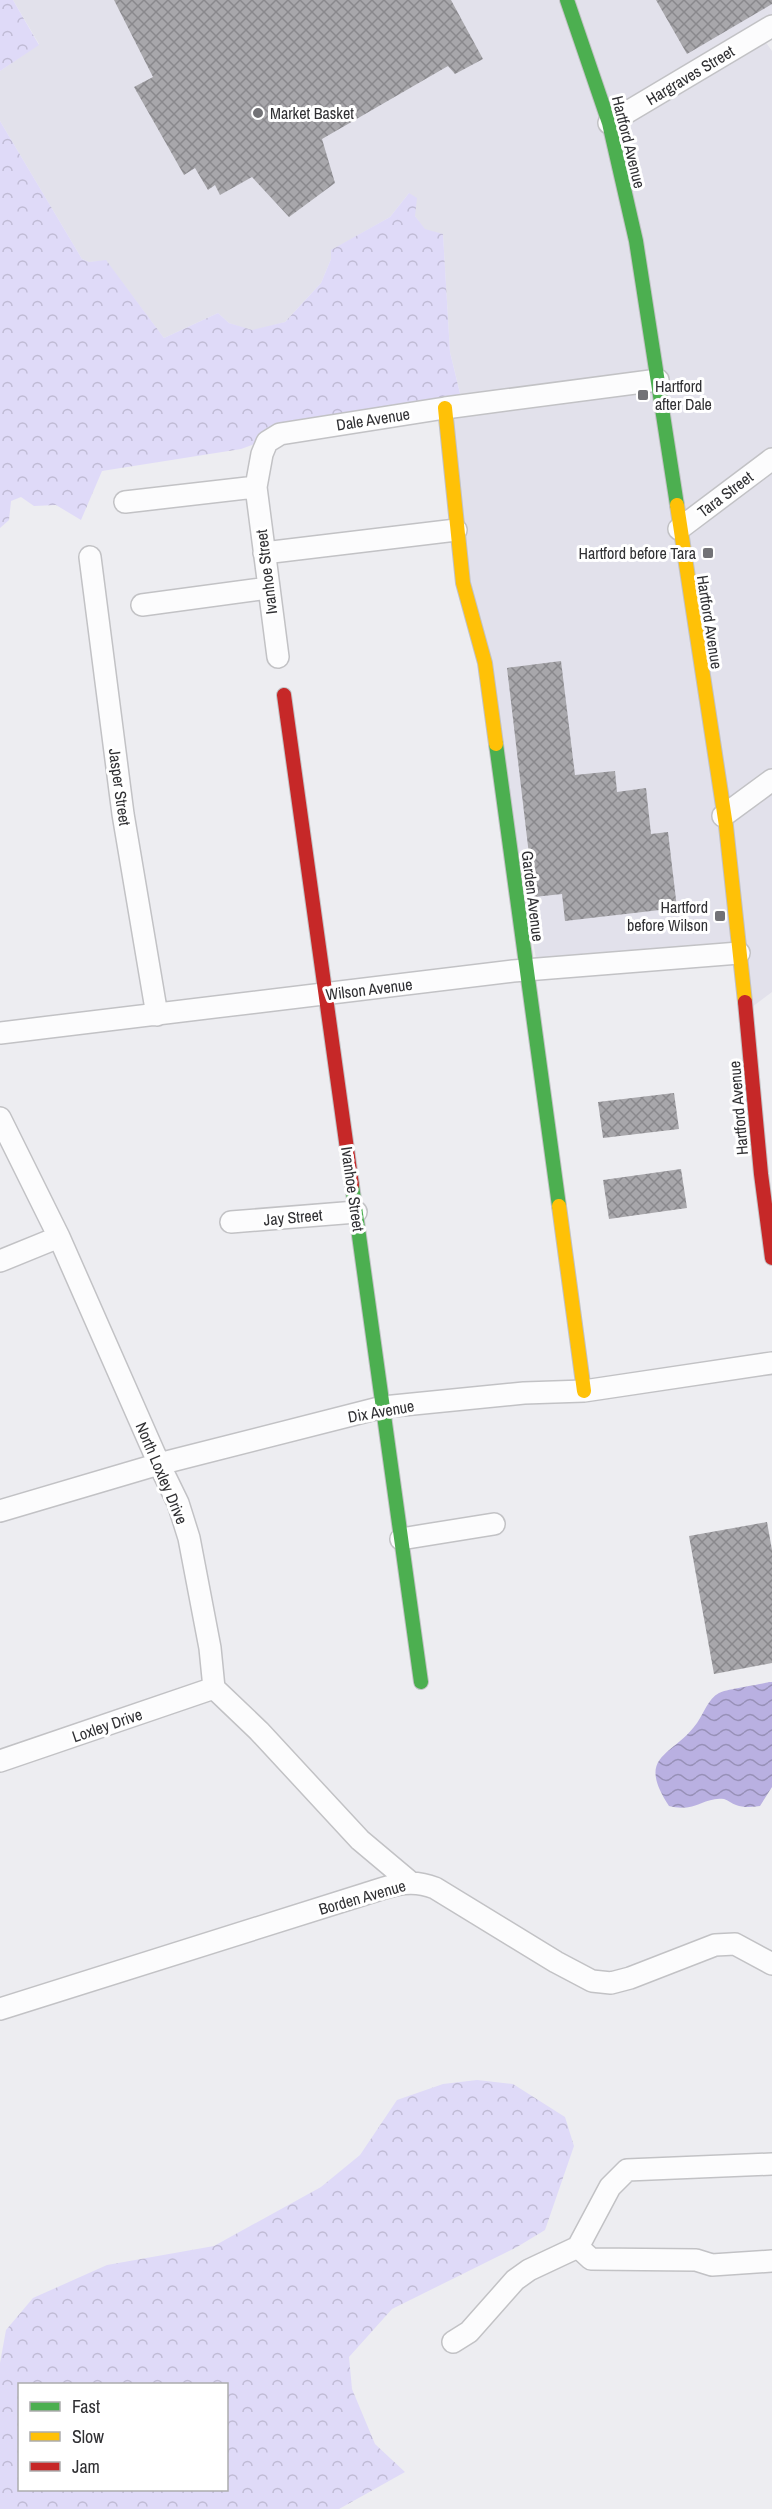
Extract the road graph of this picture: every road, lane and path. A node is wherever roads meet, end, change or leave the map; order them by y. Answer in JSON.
{"nodes":[{"id":1,"x":567,"y":0,"type":"edge"},
{"id":2,"x":772,"y":26,"type":"edge"},
{"id":3,"x":609,"y":123,"type":"junction"},
{"id":4,"x":658,"y":380,"type":"junction"},
{"id":5,"x":445,"y":408,"type":"junction"},
{"id":6,"x":772,"y":459,"type":"edge"},
{"id":7,"x":256,"y":487,"type":"junction"},
{"id":8,"x":125,"y":502,"type":"dead end"},
{"id":9,"x":679,"y":529,"type":"junction"},
{"id":10,"x":456,"y":530,"type":"junction"},
{"id":11,"x":264,"y":553,"type":"junction"},
{"id":12,"x":90,"y":557,"type":"dead end"},
{"id":13,"x":268,"y":588,"type":"junction"},
{"id":14,"x":142,"y":605,"type":"dead end"},
{"id":15,"x":278,"y":657,"type":"dead end"},
{"id":16,"x":284,"y":695,"type":"dead end"},
{"id":17,"x":772,"y":780,"type":"edge"},
{"id":18,"x":723,"y":816,"type":"junction"},
{"id":19,"x":740,"y":953,"type":"junction"},
{"id":20,"x":526,"y":970,"type":"junction"},
{"id":21,"x":326,"y":994,"type":"junction"},
{"id":22,"x":157,"y":1015,"type":"junction"},
{"id":23,"x":0,"y":1033,"type":"edge"},
{"id":24,"x":0,"y":1118,"type":"edge"},
{"id":25,"x":356,"y":1212,"type":"junction"},
{"id":26,"x":231,"y":1222,"type":"dead end"},
{"id":27,"x":59,"y":1237,"type":"junction"},
{"id":28,"x":772,"y":1258,"type":"edge"},
{"id":29,"x":0,"y":1261,"type":"edge"},
{"id":30,"x":772,"y":1363,"type":"edge"},
{"id":31,"x":584,"y":1391,"type":"junction"},
{"id":32,"x":383,"y":1407,"type":"junction"},
{"id":33,"x":159,"y":1464,"type":"junction"},
{"id":34,"x":0,"y":1511,"type":"edge"},
{"id":35,"x":494,"y":1524,"type":"dead end"},
{"id":36,"x":401,"y":1539,"type":"junction"},
{"id":37,"x":421,"y":1682,"type":"dead end"},
{"id":38,"x":214,"y":1688,"type":"junction"},
{"id":39,"x":0,"y":1761,"type":"edge"},
{"id":40,"x":410,"y":1882,"type":"junction"},
{"id":41,"x":772,"y":1964,"type":"edge"},
{"id":42,"x":0,"y":2009,"type":"edge"},
{"id":43,"x":772,"y":2164,"type":"edge"},
{"id":44,"x":578,"y":2247,"type":"junction"},
{"id":45,"x":772,"y":2261,"type":"edge"},
{"id":46,"x":453,"y":2342,"type":"dead end"}],
"edges":[{"from":1,"to":3,"type":"street","name":"Hartford Avenue"},
{"from":2,"to":3,"type":"street","name":"Hargraves Street"},
{"from":3,"to":4,"type":"street","name":"Hartford Avenue"},
{"from":4,"to":5,"type":"street","name":"Dale Avenue"},
{"from":4,"to":9,"type":"street","name":"Hartford Avenue"},
{"from":5,"to":7,"type":"street","name":"Dale Avenue"},
{"from":5,"to":10,"type":"street","name":"Garden Avenue"},
{"from":6,"to":9,"type":"street","name":"Tara Street"},
{"from":7,"to":8,"type":"street"},
{"from":7,"to":11,"type":"street","name":"Ivanhoe Street"},
{"from":9,"to":18,"type":"street","name":"Hartford Avenue"},
{"from":10,"to":11,"type":"street"},
{"from":10,"to":20,"type":"street","name":"Garden Avenue"},
{"from":11,"to":13,"type":"street","name":"Ivanhoe Street"},
{"from":12,"to":22,"type":"street","name":"Jasper Street"},
{"from":13,"to":14,"type":"street"},
{"from":13,"to":15,"type":"street","name":"Ivanhoe Street"},
{"from":16,"to":21,"type":"street","name":"Ivanhoe Street"},
{"from":17,"to":18,"type":"street"},
{"from":18,"to":19,"type":"street","name":"Hartford Avenue"},
{"from":19,"to":20,"type":"street","name":"Wilson Avenue"},
{"from":19,"to":28,"type":"street","name":"Hartford Avenue"},
{"from":20,"to":21,"type":"street","name":"Wilson Avenue"},
{"from":20,"to":31,"type":"street","name":"Garden Avenue"},
{"from":21,"to":22,"type":"street","name":"Wilson Avenue"},
{"from":21,"to":25,"type":"street","name":"Ivanhoe Street"},
{"from":22,"to":23,"type":"street","name":"Wilson Avenue"},
{"from":24,"to":27,"type":"street","name":"North Loxley Drive"},
{"from":25,"to":26,"type":"street","name":"Jay Street"},
{"from":25,"to":32,"type":"street","name":"Ivanhoe Street"},
{"from":27,"to":29,"type":"street"},
{"from":27,"to":33,"type":"street","name":"North Loxley Drive"},
{"from":30,"to":31,"type":"street","name":"Dix Avenue"},
{"from":31,"to":32,"type":"street","name":"Dix Avenue"},
{"from":32,"to":33,"type":"street","name":"Dix Avenue"},
{"from":32,"to":36,"type":"street","name":"Ivanhoe Street"},
{"from":33,"to":34,"type":"street","name":"Dix Avenue"},
{"from":33,"to":38,"type":"street","name":"North Loxley Drive"},
{"from":35,"to":36,"type":"street"},
{"from":36,"to":37,"type":"street","name":"Ivanhoe Street"},
{"from":38,"to":39,"type":"street","name":"Loxley Drive"},
{"from":38,"to":40,"type":"street"},
{"from":40,"to":41,"type":"street","name":"Borden Avenue"},
{"from":40,"to":42,"type":"street","name":"Borden Avenue"},
{"from":43,"to":44,"type":"street"},
{"from":44,"to":45,"type":"street"},
{"from":44,"to":46,"type":"street"}]}
